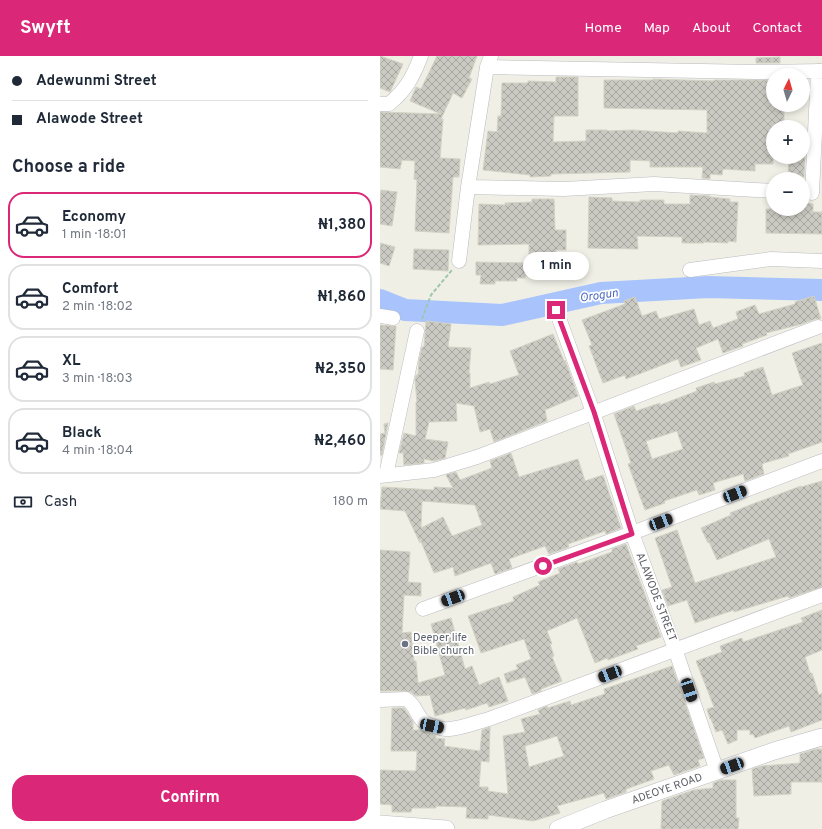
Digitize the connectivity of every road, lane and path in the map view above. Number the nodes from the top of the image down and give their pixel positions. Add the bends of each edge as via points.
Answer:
1 (421, 56) edge
2 (489, 62) edge
3 (820, 71) edge
4 (380, 104) edge
5 (468, 187) junction
6 (766, 191) edge
7 (812, 193) edge
8 (459, 261) joint
9 (822, 261) edge
10 (690, 270) dead end
11 (556, 310) dead end
12 (423, 317) dead end
13 (818, 327) dead end
14 (417, 331) dead end
15 (594, 412) junction
16 (822, 461) edge
17 (383, 476) edge
18 (632, 534) junction
19 (822, 595) edge
20 (423, 609) dead end
21 (676, 649) junction
22 (380, 700) edge
23 (822, 737) edge
24 (717, 771) junction
25 (380, 824) edge
26 (410, 827) edge
27 (446, 829) edge
28 (558, 829) edge

1 - 4 street via 410,82 399,95 389,104
2 - 3 street via 757,72
2 - 5 street
3 - 7 street
5 - 6 street via 564,189 654,184
5 - 8 street
8 - 12 path via 431,295
9 - 10 street via 771,259
11 - 15 street, ALAWODE STREET
13 - 15 street
14 - 17 street
15 - 17 street via 477,457 434,470
15 - 18 street, ALAWODE STREET
16 - 18 street
18 - 20 street
18 - 21 street, ALAWODE STREET
19 - 21 street
21 - 22 street via 489,719 449,729 423,722 416,709 406,699
21 - 24 street, ALAWODE STREET
23 - 24 street, ADEOYE ROAD
24 - 28 street, ADEOYE ROAD
25 - 26 street
26 - 27 street

